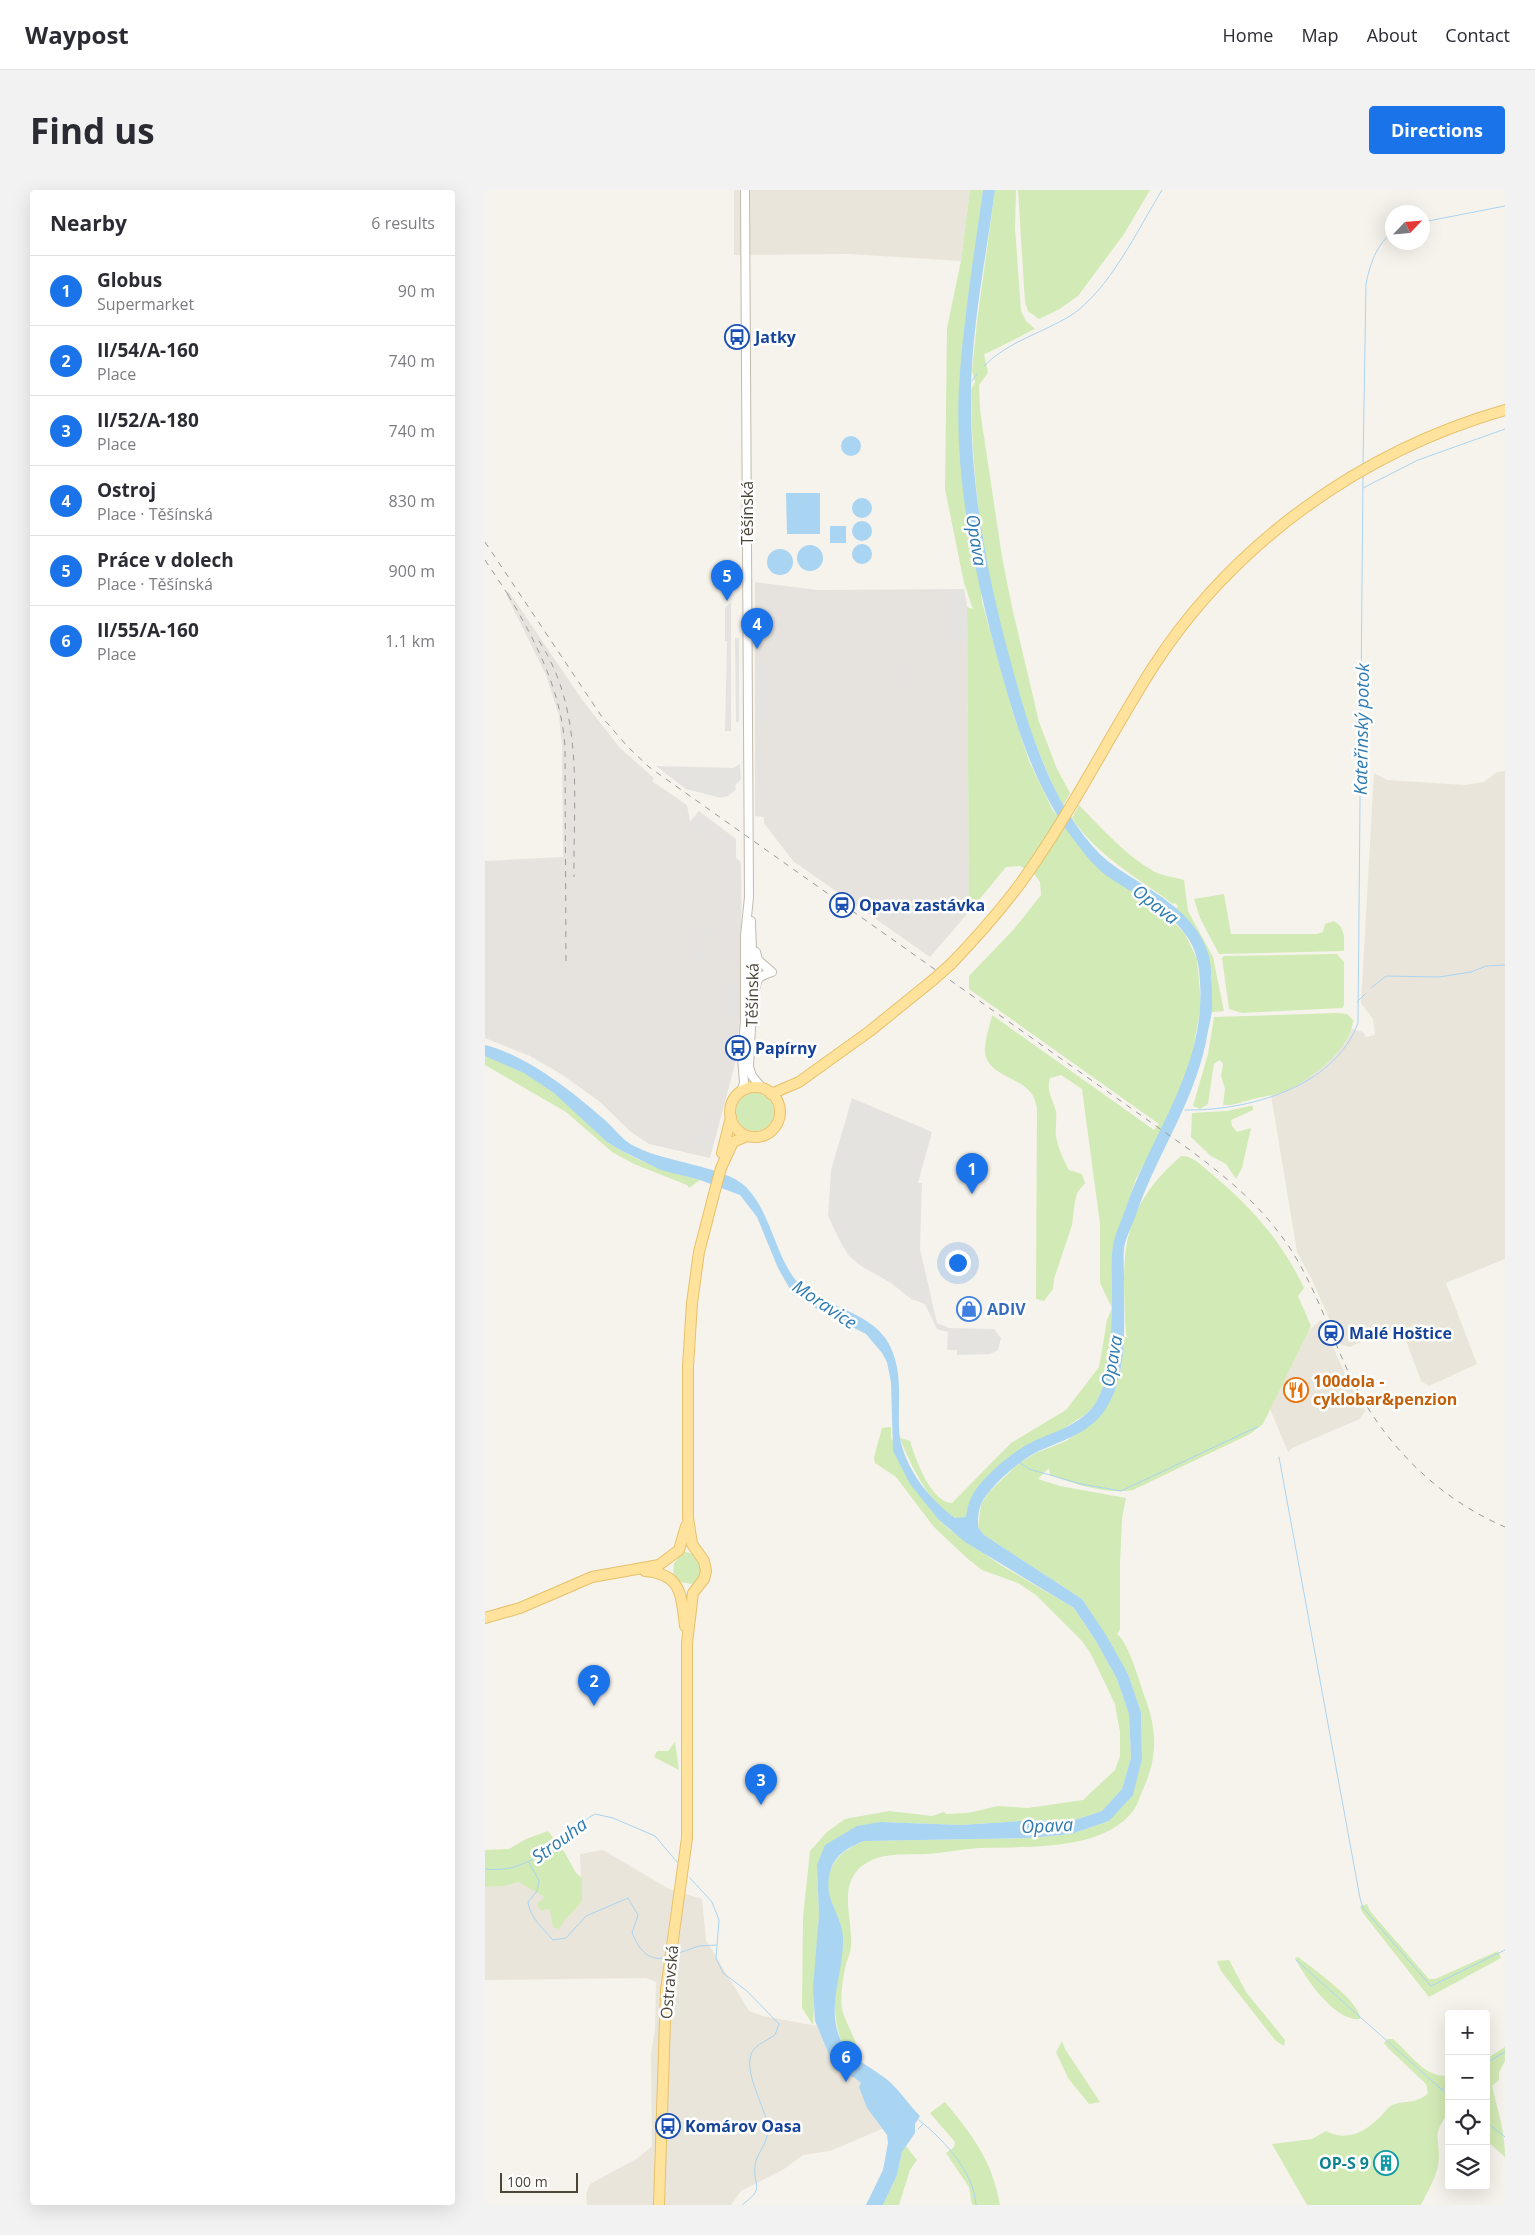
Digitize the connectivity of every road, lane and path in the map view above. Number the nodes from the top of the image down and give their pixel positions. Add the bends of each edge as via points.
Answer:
1 (745, 190) edge
2 (1505, 410) edge
3 (749, 897) junction
4 (750, 913) junction
5 (751, 1047) junction
6 (799, 1082) junction
7 (767, 1091) junction
8 (741, 1092) junction
9 (779, 1111) junction
10 (731, 1117) junction
11 (747, 1136) junction
12 (721, 1168) junction
13 (688, 1518) junction
14 (674, 1554) junction
15 (698, 1554) junction
16 (624, 1570) junction
17 (673, 1583) junction
18 (698, 1585) junction
19 (485, 1618) edge
20 (687, 1643) junction
21 (659, 2205) edge

1 - 3 street, Těšínská
2 - 6 main road, bridge via 1379,460 1287,521 1237,564 1178,633 1020,884 951,964 892,1014
3 - 4 street, Těšínská
3 - 8 street, Těšínská via 745,936 744,1083
4 - 5 street, Těšínská via 753,970
4 - 5 street via 756,956 772,972 760,977 756,984
5 - 7 street, Těšínská via 750,1071
6 - 7 main road
6 - 9 main road via 790,1090
7 - 8 main road via 754,1088
7 - 9 main road, Těšínská via 777,1102
8 - 10 main road, Těšínská via 733,1102
9 - 11 main road via 778,1121 770,1132
10 - 11 main road via 736,1128
10 - 12 main road, Těšínská via 720,1158
11 - 12 main road via 733,1142
12 - 13 main road via 699,1252 691,1303
13 - 14 main road via 682,1546
13 - 15 main road via 691,1540
14 - 15 main road via 688,1548
14 - 16 main road via 656,1566
14 - 17 main road via 668,1569
15 - 18 main road via 706,1568 705,1576
16 - 17 main road via 655,1572 665,1575
16 - 19 main road via 592,1577 520,1608
17 - 18 main road via 689,1588
17 - 20 main road via 682,1597
18 - 20 main road via 693,1597
20 - 21 main road, Ostravská via 686,1855 669,1962

